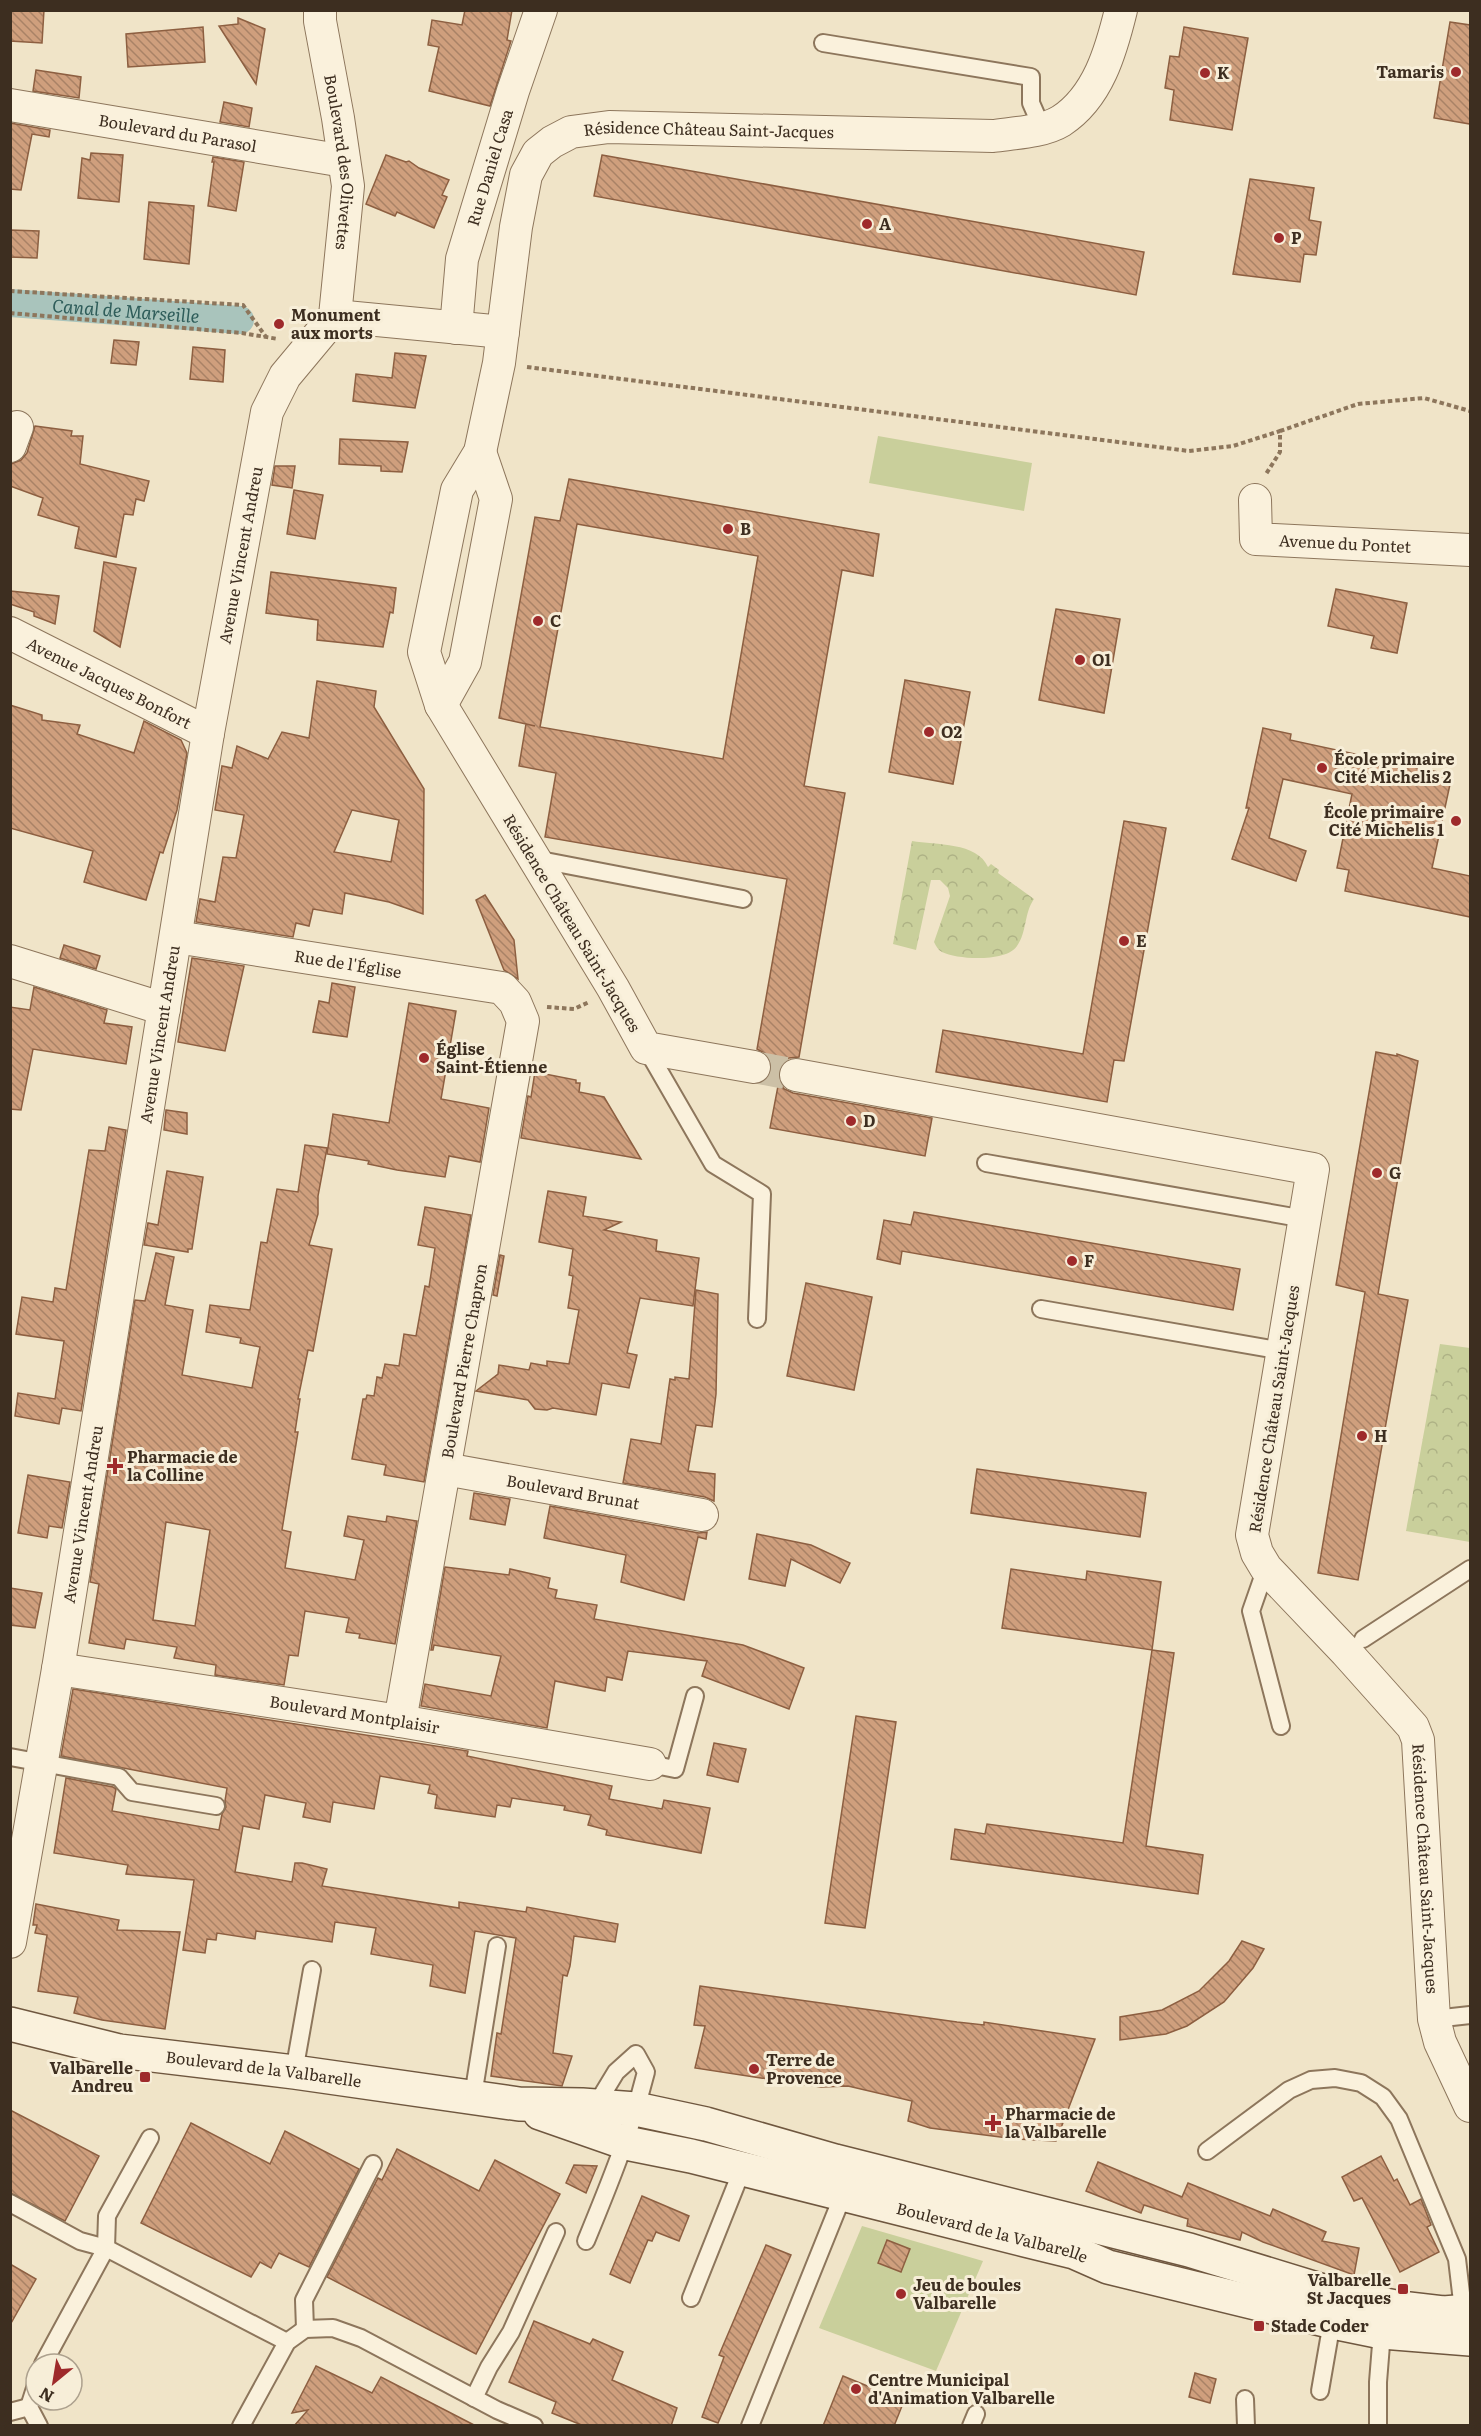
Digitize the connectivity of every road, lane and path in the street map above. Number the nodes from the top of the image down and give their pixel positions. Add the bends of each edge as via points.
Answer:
1 (320, 10) edge
2 (541, 10) edge
3 (1121, 10) edge
4 (823, 43) dead end
5 (10, 105) edge
6 (1042, 128) junction
7 (344, 161) junction
8 (10, 291) edge
9 (10, 314) edge
10 (334, 316) junction
11 (456, 328) junction
12 (503, 332) junction
13 (266, 337) junction
14 (312, 344) junction
15 (499, 363) junction
16 (1470, 411) edge
17 (1280, 431) junction
18 (480, 452) junction
19 (1255, 500) joint
20 (1470, 550) edge
21 (10, 633) edge
22 (441, 705) junction
23 (208, 733) junction
24 (535, 859) junction
25 (743, 899) dead end
26 (176, 937) junction
27 (10, 961) edge
28 (529, 1004) junction
29 (164, 1009) junction
30 (574, 1010) dead end
31 (646, 1048) junction
32 (754, 1067) tunnel mouth
33 (796, 1075) tunnel mouth
34 (986, 1164) dead end
35 (1305, 1219) junction
36 (1041, 1308) dead end
37 (757, 1319) dead end
38 (1283, 1351) junction
39 (445, 1470) junction
40 (702, 1515) dead end
41 (1266, 1568) junction
42 (1470, 1569) edge
43 (1363, 1639) dead end
44 (58, 1669) junction
45 (695, 1696) dead end
46 (400, 1721) junction
47 (1281, 1726) dead end
48 (10, 1757) edge
49 (42, 1763) junction
50 (650, 1764) joint
51 (216, 1806) dead end
52 (10, 1942) edge
53 (497, 1946) dead end
54 (312, 1970) dead end
55 (1470, 2014) edge
56 (1434, 2019) junction
57 (10, 2024) edge
58 (294, 2072) junction
59 (473, 2096) junction
60 (1470, 2106) edge
61 (636, 2109) junction
62 (596, 2119) junction
63 (150, 2138) dead end
64 (626, 2143) junction
65 (1207, 2151) dead end
66 (373, 2164) dead end
67 (742, 2169) junction
68 (848, 2180) junction
69 (10, 2204) edge
70 (556, 2232) dead end
71 (586, 2241) dead end
72 (106, 2248) junction
73 (691, 2298) dead end
74 (1334, 2308) junction
75 (1468, 2320) edge
76 (305, 2329) junction
77 (1382, 2332) junction
78 (287, 2342) junction
79 (50, 2352) edge
80 (1320, 2391) dead end
81 (474, 2398) junction
82 (1245, 2399) dead end
83 (32, 2412) edge
84 (39, 2426) edge
85 (241, 2426) edge
86 (534, 2426) edge
87 (750, 2426) edge
88 (1246, 2426) edge
89 (1378, 2426) edge

1 - 7 street, Boulevard des Olivettes
2 - 11 street, Rue Daniel Casa via 462,259
3 - 6 street, Résidence Château Saint-Jacques via 1102,71 1080,105 1060,122
4 - 6 lane via 1031,77 1031,103
5 - 7 street, Boulevard du Parasol
6 - 12 street, Résidence Château Saint-Jacques via 993,136 609,127 571,132 538,153 526,175
7 - 10 street, Boulevard des Olivettes via 348,186
8 - 13 path via 243,305
9 - 13 path
10 - 11 street
10 - 14 street, Avenue Vincent Andreu
11 - 12 street
12 - 15 street, Résidence Château Saint-Jacques
13 - 14 path
14 - 23 street, Avenue Vincent Andreu via 285,376 267,412
15 - 17 path via 1189,451 1233,446
15 - 18 street, Résidence Château Saint-Jacques
16 - 17 path via 1424,398 1358,404
17 - 19 path via 1280,452
18 - 22 street via 496,499 465,662
18 - 22 street, Résidence Château Saint-Jacques via 457,490 424,652
19 - 20 street, Avenue du Pontet via 1256,539
21 - 23 street, Avenue Jacques Bonfort
22 - 24 street, Résidence Château Saint-Jacques
23 - 26 street, Avenue Vincent Andreu
24 - 25 lane
24 - 31 street, Résidence Château Saint-Jacques
26 - 28 street, Rue de l'Église via 502,988
26 - 29 street, Avenue Vincent Andreu
27 - 29 street
28 - 30 path
28 - 39 street, Boulevard Pierre Chapron
29 - 44 street, Avenue Vincent Andreu
31 - 32 street, Résidence Château Saint-Jacques
31 - 37 lane via 713,1164 762,1194
33 - 35 street, Résidence Château Saint-Jacques via 1313,1169
34 - 35 lane
35 - 38 street, Résidence Château Saint-Jacques
36 - 38 lane
38 - 41 street, Résidence Château Saint-Jacques via 1252,1535
39 - 40 street, Boulevard Brunat
39 - 46 street, Boulevard Pierre Chapron
41 - 47 lane via 1251,1611
41 - 56 street, Résidence Château Saint-Jacques via 1406,1719 1418,1740
42 - 43 lane
44 - 46 street, Boulevard Montplaisir
44 - 49 street, Avenue Vincent Andreu
45 - 50 lane via 675,1769
46 - 50 street, Boulevard Montplaisir
48 - 49 lane
49 - 51 lane via 119,1777 132,1792
49 - 52 street, Avenue Vincent Andreu
53 - 59 lane
54 - 58 lane
55 - 56 lane
56 - 60 street, Résidence Château Saint-Jacques via 1440,2042
57 - 58 street, Boulevard de la Valbarelle via 119,2051
58 - 59 street, Boulevard de la Valbarelle
59 - 62 street, Boulevard de la Valbarelle via 519,2104 556,2120
61 - 62 street, Boulevard de la Valbarelle
61 - 62 lane via 646,2072 636,2054 616,2072
61 - 64 lane
61 - 68 street, Boulevard de la Valbarelle via 706,2124
62 - 64 street, Boulevard de la Valbarelle
63 - 72 lane via 107,2216
64 - 67 street, Boulevard de la Valbarelle
64 - 71 lane
65 - 75 lane via 1288,2090 1311,2080 1335,2078 1361,2083 1383,2097 1399,2119 1457,2259
66 - 76 lane via 304,2300
67 - 68 street, Boulevard de la Valbarelle
67 - 73 lane
68 - 74 street, Boulevard de la Valbarelle via 1108,2267
68 - 87 lane
69 - 72 lane via 80,2241
70 - 81 lane via 511,2332
72 - 78 lane
72 - 79 lane
74 - 75 street, Boulevard de la Valbarelle via 1400,2308
74 - 77 street, Boulevard de la Valbarelle
74 - 80 lane
75 - 77 street, Boulevard de la Valbarelle
76 - 78 lane
76 - 81 lane via 333,2328 361,2338
77 - 89 lane
78 - 85 lane
81 - 86 lane
82 - 88 lane
83 - 84 lane

